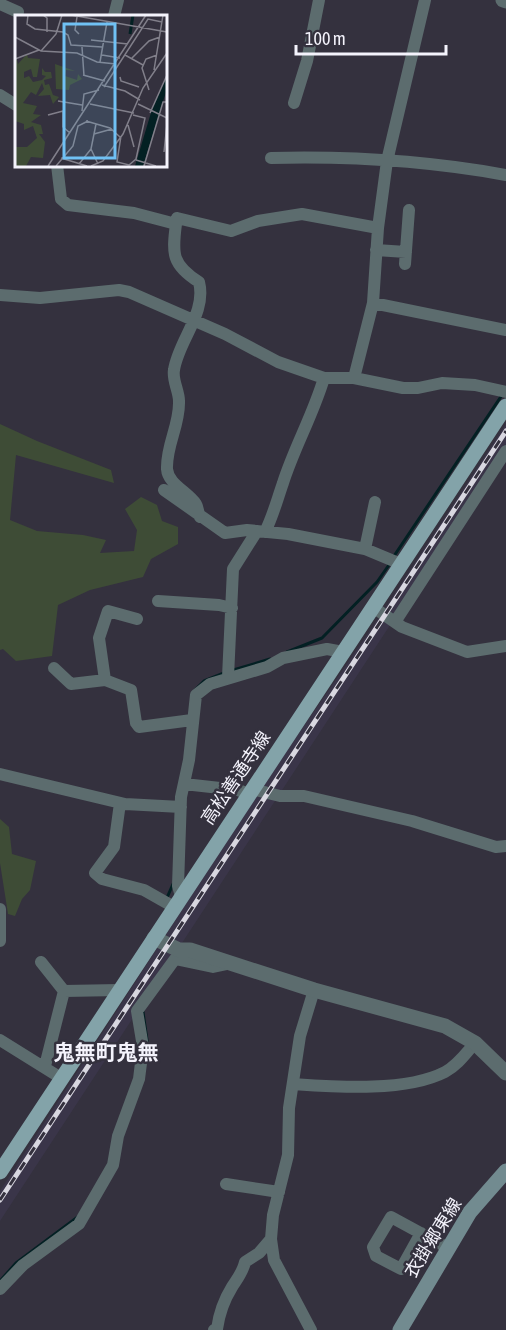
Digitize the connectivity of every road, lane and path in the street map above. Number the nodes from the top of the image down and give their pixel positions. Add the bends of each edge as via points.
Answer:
1 (118, 0) edge
2 (319, 0) edge
3 (425, 0) edge
4 (0, 4) edge
5 (18, 12) dead end
6 (114, 15) edge
7 (0, 95) edge
8 (294, 103) dead end
9 (15, 104) edge
10 (271, 158) dead end
11 (387, 161) junction
12 (57, 166) edge
13 (506, 175) edge
14 (410, 210) dead end
15 (176, 224) junction
16 (378, 228) junction
17 (376, 250) junction
18 (0, 294) edge
19 (373, 303) junction
20 (193, 322) junction
21 (506, 330) edge
22 (324, 378) junction
23 (354, 378) junction
24 (506, 392) edge
25 (506, 406) edge
26 (506, 451) edge
27 (164, 490) dead end
28 (375, 502) dead end
29 (200, 517) junction
30 (262, 532) junction
31 (364, 549) junction
32 (401, 564) junction
33 (158, 601) dead end
34 (373, 607) junction
35 (232, 608) junction
36 (137, 619) dead end
37 (395, 622) junction
38 (506, 646) edge
39 (343, 652) junction
40 (54, 668) dead end
41 (228, 677) junction
42 (105, 680) junction
43 (192, 720) junction
44 (0, 774) edge
45 (184, 784) junction
46 (250, 792) junction
47 (120, 802) junction
48 (180, 807) junction
49 (506, 846) edge
50 (177, 902) junction
51 (0, 909) edge
52 (154, 938) junction
53 (0, 941) edge
54 (41, 962) dead end
55 (232, 963) junction
56 (119, 990) junction
57 (314, 990) junction
58 (64, 991) junction
59 (0, 1040) edge
60 (475, 1043) junction
61 (45, 1066) junction
62 (506, 1073) edge
63 (62, 1078) junction
64 (294, 1084) junction
65 (506, 1171) edge
66 (0, 1172) edge
67 (226, 1184) dead end
68 (279, 1192) junction
69 (421, 1233) dead end
70 (271, 1239) junction
71 (448, 1248) junction
72 (0, 1289) edge
73 (405, 1328) edge
74 (214, 1330) edge
75 (311, 1330) edge

1 - 6 street
2 - 8 street
3 - 11 street
4 - 5 street
7 - 9 street
10 - 11 street
11 - 13 street
11 - 16 street
12 - 15 street via 61,199 68,206 134,213
14 - 17 street via 406,258
15 - 16 street via 177,218 231,231 258,221 302,214
15 - 20 street via 175,258 184,272 199,282
16 - 17 street
17 - 19 street
18 - 20 street via 40,298 119,290
19 - 21 street
19 - 23 street
20 - 22 street via 278,362
20 - 29 street via 173,373 180,398 179,417 167,469 196,505
22 - 23 street
22 - 30 street via 313,414
23 - 24 street via 403,388 442,383
25 - 32 main road, 高松善通寺線
26 - 37 street
27 - 29 street
28 - 31 street
29 - 30 street via 225,533
30 - 31 street
30 - 35 street via 234,569
31 - 32 street
32 - 34 main road, 高松善通寺線
33 - 35 street
34 - 37 street
34 - 39 main road, 高松善通寺線
35 - 41 street
36 - 42 street via 108,611 99,638
37 - 38 street via 467,652
39 - 41 street via 304,652
39 - 46 main road, 高松善通寺線
40 - 42 street via 71,684
41 - 43 street via 202,688 196,695
42 - 43 street via 131,690 139,727
43 - 45 street
44 - 47 street
45 - 46 street
45 - 48 street
46 - 49 street via 304,796 412,821 496,847
46 - 50 main road, 高松善通寺線
47 - 48 street
47 - 50 street via 114,847 95,873 102,879
48 - 50 street
50 - 52 main road, 高松善通寺線
51 - 53 street
52 - 55 street via 179,950
52 - 56 main road, 高松善通寺線
54 - 58 street
55 - 57 street
55 - 72 street via 213,967 175,959 137,1011 142,1047 139,1079 118,1136 113,1165 79,1224 23,1265
56 - 58 street
56 - 63 main road, 高松善通寺線
57 - 60 street via 445,1026
57 - 64 street via 300,1036
58 - 61 street
59 - 61 street
60 - 62 street
60 - 64 street via 446,1071 425,1079 392,1085
61 - 63 street
63 - 66 main road, 高松善通寺線
64 - 68 street via 288,1155
65 - 71 main road, 衣掛郷東線 via 480,1199
67 - 68 street
68 - 70 street
69 - 71 street
70 - 74 street via 245,1262
70 - 75 street via 274,1260
71 - 73 main road, 衣掛郷東線

